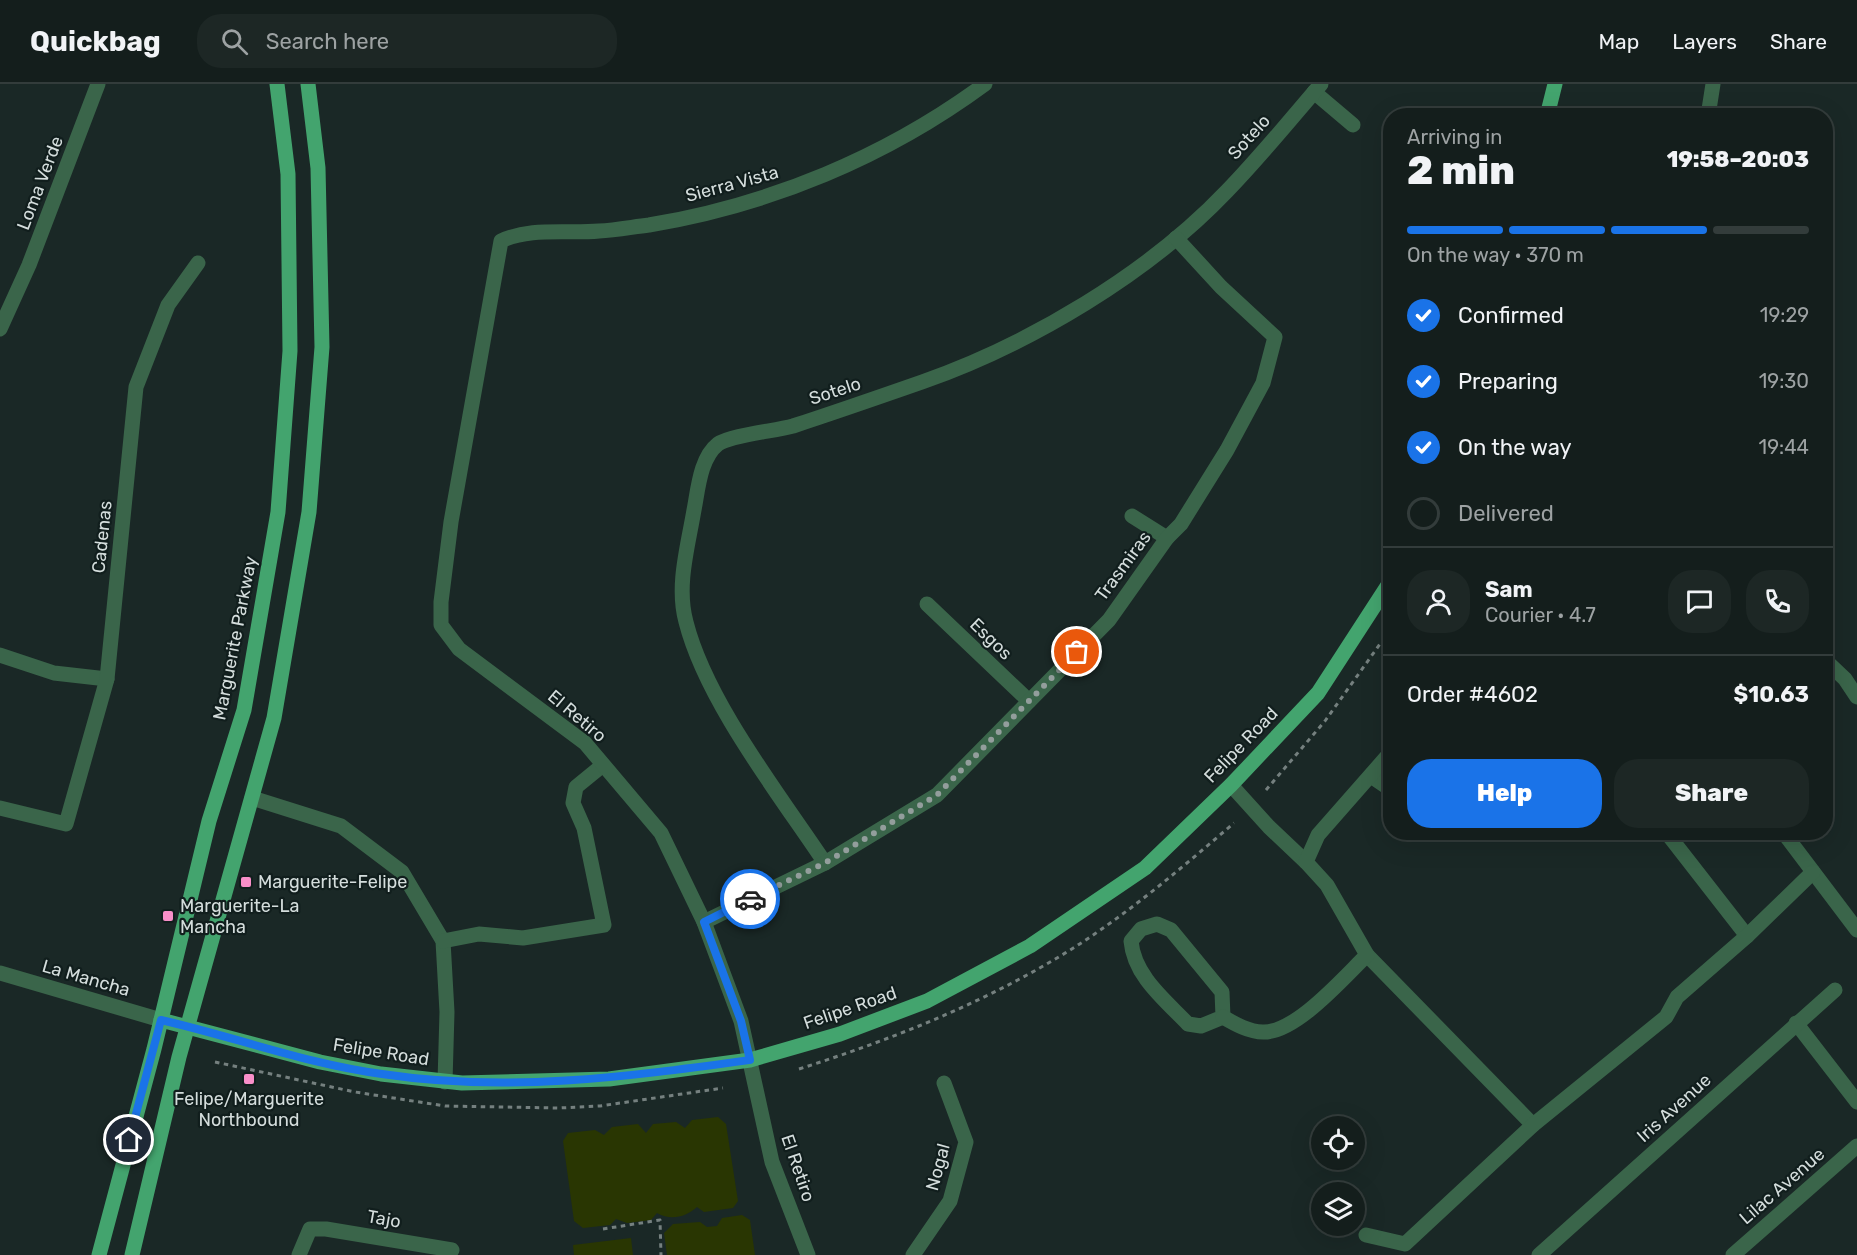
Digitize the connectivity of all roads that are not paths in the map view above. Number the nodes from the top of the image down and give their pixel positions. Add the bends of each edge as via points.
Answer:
1 (98, 84) edge
2 (276, 84) edge
3 (308, 84) edge
4 (985, 84) edge
5 (1555, 84) edge
6 (1713, 84) edge
7 (1318, 88) edge
8 (1549, 108) edge
9 (1709, 108) edge
10 (1353, 125) dead end
11 (1176, 238) junction
12 (501, 241) joint
13 (198, 263) dead end
14 (0, 329) edge
15 (1132, 516) dead end
16 (1167, 538) junction
17 (1383, 593) edge
18 (927, 604) dead end
19 (0, 655) edge
20 (1833, 668) edge
21 (107, 679) junction
22 (1857, 697) edge
23 (1029, 702) junction
24 (1383, 761) edge
25 (603, 765) junction
26 (1371, 776) junction
27 (1383, 784) edge
28 (1232, 785) junction
29 (252, 798) junction
30 (0, 808) edge
31 (1672, 840) edge
32 (1789, 840) edge
33 (1306, 862) junction
34 (825, 863) junction
35 (1813, 872) junction
36 (704, 922) junction
37 (1857, 930) edge
38 (1747, 936) junction
39 (443, 941) junction
40 (1367, 955) junction
41 (0, 973) edge
42 (1835, 990) dead end
43 (1223, 1017) junction
44 (161, 1020) junction
45 (1796, 1023) junction
46 (190, 1027) junction
47 (750, 1060) junction
48 (445, 1082) junction
49 (944, 1083) dead end
50 (1857, 1102) edge
51 (1533, 1125) junction
52 (1857, 1146) edge
53 (1366, 1235) dead end
54 (452, 1250) dead end
55 (99, 1255) edge
56 (132, 1255) edge
57 (299, 1255) edge
58 (808, 1255) edge
59 (913, 1255) edge
60 (1539, 1255) edge
61 (1732, 1255) edge

1 - 14 street, Loma Verde via 29,265
2 - 44 main road, Marguerite Parkway via 288,174 290,351 278,512 244,710 209,821
3 - 29 main road via 318,168 322,347 309,512 274,718
4 - 12 street, Sierra Vista via 955,106 869,155 770,196 651,224 526,234
5 - 8 main road
6 - 9 street
7 - 10 street
7 - 11 street, Sotelo via 1227,192
11 - 16 street, Trasmiras via 1275,337 1263,383 1227,450 1181,524
11 - 34 street, Sotelo via 1128,277 1012,345 883,396 790,426 719,443 708,456 683,571 685,620 706,676
12 - 25 street, El Retiro via 451,522 441,626 459,650 585,743
13 - 21 street, Cadenas via 168,305 136,387
15 - 16 street
16 - 23 street, Trasmiras via 1109,620
17 - 28 main road, Felipe Road via 1318,693
18 - 23 street, Esgos
19 - 21 street via 54,673
20 - 22 street
21 - 30 street, Cadenas via 66,824
23 - 34 street, Trasmiras via 937,795
24 - 26 street
25 - 36 street, El Retiro via 661,833
25 - 39 street via 576,787 573,803 584,828 604,925 523,938 479,934
26 - 27 street
26 - 33 street via 1318,835
28 - 33 street
28 - 47 main road, Felipe Road via 1145,868 1030,946 927,1001 840,1034
29 - 39 street via 341,826 402,872
29 - 46 main road
31 - 38 street
32 - 35 street
33 - 40 street via 1327,885
34 - 36 street, Trasmiras
35 - 37 street
35 - 38 street
36 - 47 street, El Retiro via 741,1021
38 - 51 street via 1677,997 1666,1017
39 - 48 street
40 - 43 street via 1303,1014 1278,1030 1252,1030
40 - 51 street
41 - 44 street, La Mancha
42 - 45 street, Iris Avenue
43 - 43 street via 1201,1026 1188,1024 1166,1001 1132,957 1131,941 1141,929 1157,924 1171,930 1189,949 1222,992
44 - 46 main road, Felipe Road
44 - 55 main road, Marguerite Parkway
45 - 50 street
45 - 60 street, Iris Avenue
46 - 48 main road, Felipe Road via 320,1062
46 - 56 main road via 179,1057
47 - 48 main road, Felipe Road via 609,1079
47 - 58 street, El Retiro via 772,1162
49 - 59 street, Nogal via 966,1142 950,1202
51 - 53 street via 1405,1244
52 - 61 street, Lilac Avenue
54 - 57 street, Tajo via 310,1229

